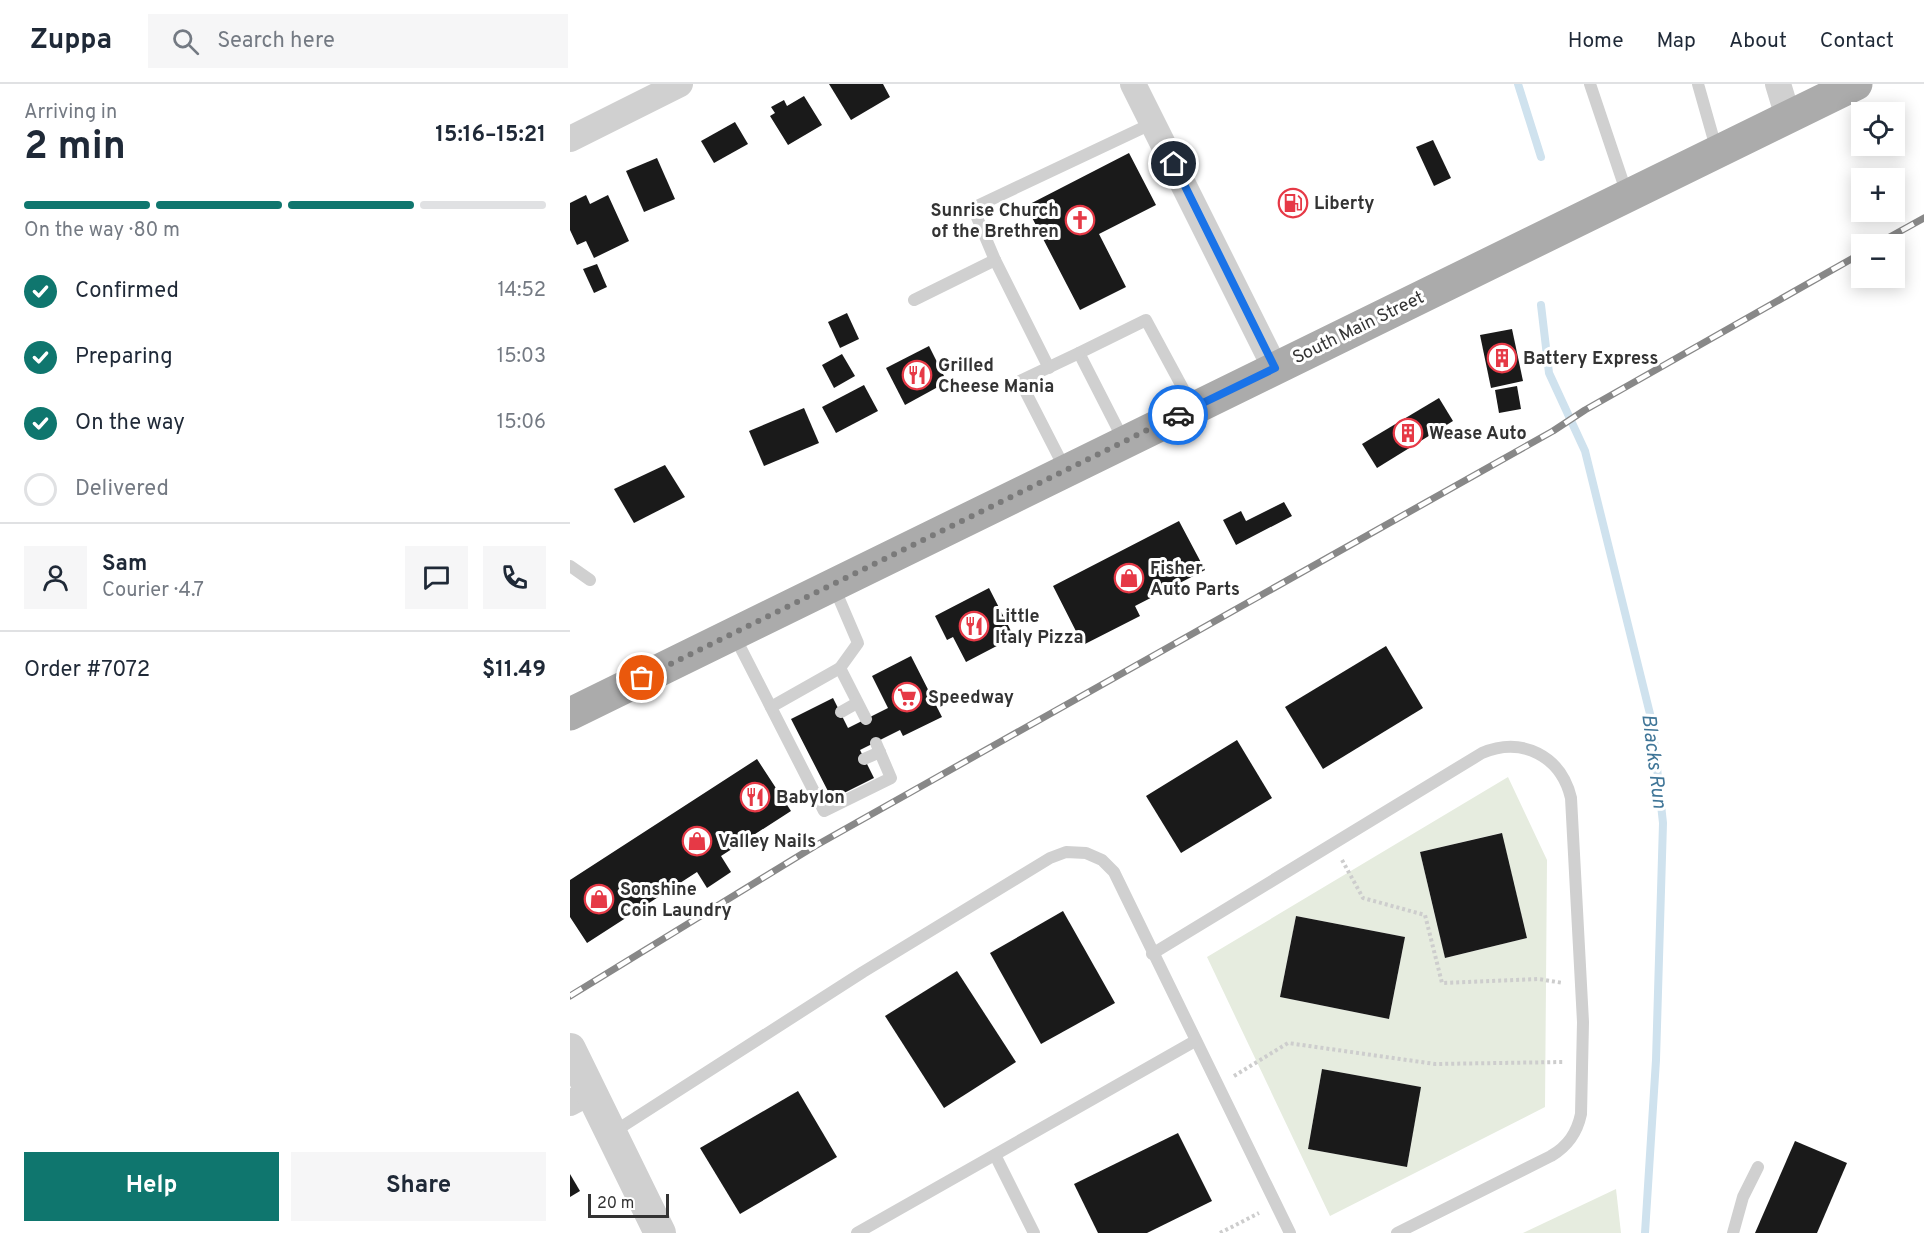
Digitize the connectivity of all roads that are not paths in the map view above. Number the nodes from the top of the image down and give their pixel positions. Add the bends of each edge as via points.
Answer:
1 (680, 84) edge
2 (1134, 84) edge
3 (1590, 84) edge
4 (1698, 84) edge
5 (1778, 84) edge
6 (1856, 84) edge
7 (1788, 117) junction
8 (1153, 123) junction
9 (570, 139) edge
10 (1718, 152) junction
11 (1628, 196) junction
12 (995, 260) junction
13 (914, 300) dead end
14 (1079, 353) junction
15 (1048, 368) junction
16 (1275, 368) junction
17 (1194, 408) junction
18 (1124, 441) junction
19 (1066, 471) junction
20 (570, 566) edge
21 (590, 579) dead end
22 (833, 585) junction
23 (734, 634) junction
24 (840, 668) junction
25 (857, 704) junction
26 (771, 707) junction
27 (841, 712) dead end
28 (570, 714) edge
29 (866, 719) dead end
30 (864, 759) dead end
31 (1152, 954) junction
32 (1195, 1041) junction
33 (570, 1049) edge
34 (580, 1097) edge
35 (611, 1134) junction
36 (995, 1155) junction
37 (1758, 1167) dead end
38 (660, 1233) edge
39 (857, 1233) edge
40 (1034, 1233) edge
41 (1290, 1233) edge
42 (1397, 1233) edge
43 (1733, 1233) edge

1 - 9 street
2 - 8 street
3 - 11 lane
4 - 10 lane
5 - 7 street
6 - 7 main road, South Main Street
7 - 10 main road, South Main Street
8 - 12 lane via 973,208
8 - 16 street
10 - 11 main road, South Main Street
11 - 16 main road, South Main Street
12 - 13 lane
12 - 15 lane
14 - 15 lane
14 - 17 lane via 1146,320
14 - 18 lane
15 - 19 lane via 1020,381
16 - 17 main road, South Main Street
17 - 18 main road, South Main Street
18 - 19 main road, South Main Street
19 - 22 main road, South Main Street
20 - 21 lane
22 - 23 main road, South Main Street
22 - 24 lane via 858,643
23 - 26 lane
23 - 28 main road, South Main Street
24 - 25 lane
24 - 26 lane
25 - 27 lane
25 - 29 lane
26 - 30 lane via 794,738 818,785 824,811 891,778 878,747
31 - 32 lane
31 - 35 lane via 1110,867 1086,853 1056,855 863,972
31 - 42 lane via 1489,750 1517,746 1543,755 1563,776 1571,798 1581,985 1580,1122 1564,1147
32 - 36 lane
32 - 41 lane
33 - 34 street
34 - 35 street
35 - 38 street
36 - 39 lane
36 - 40 lane
37 - 43 lane via 1743,1197

